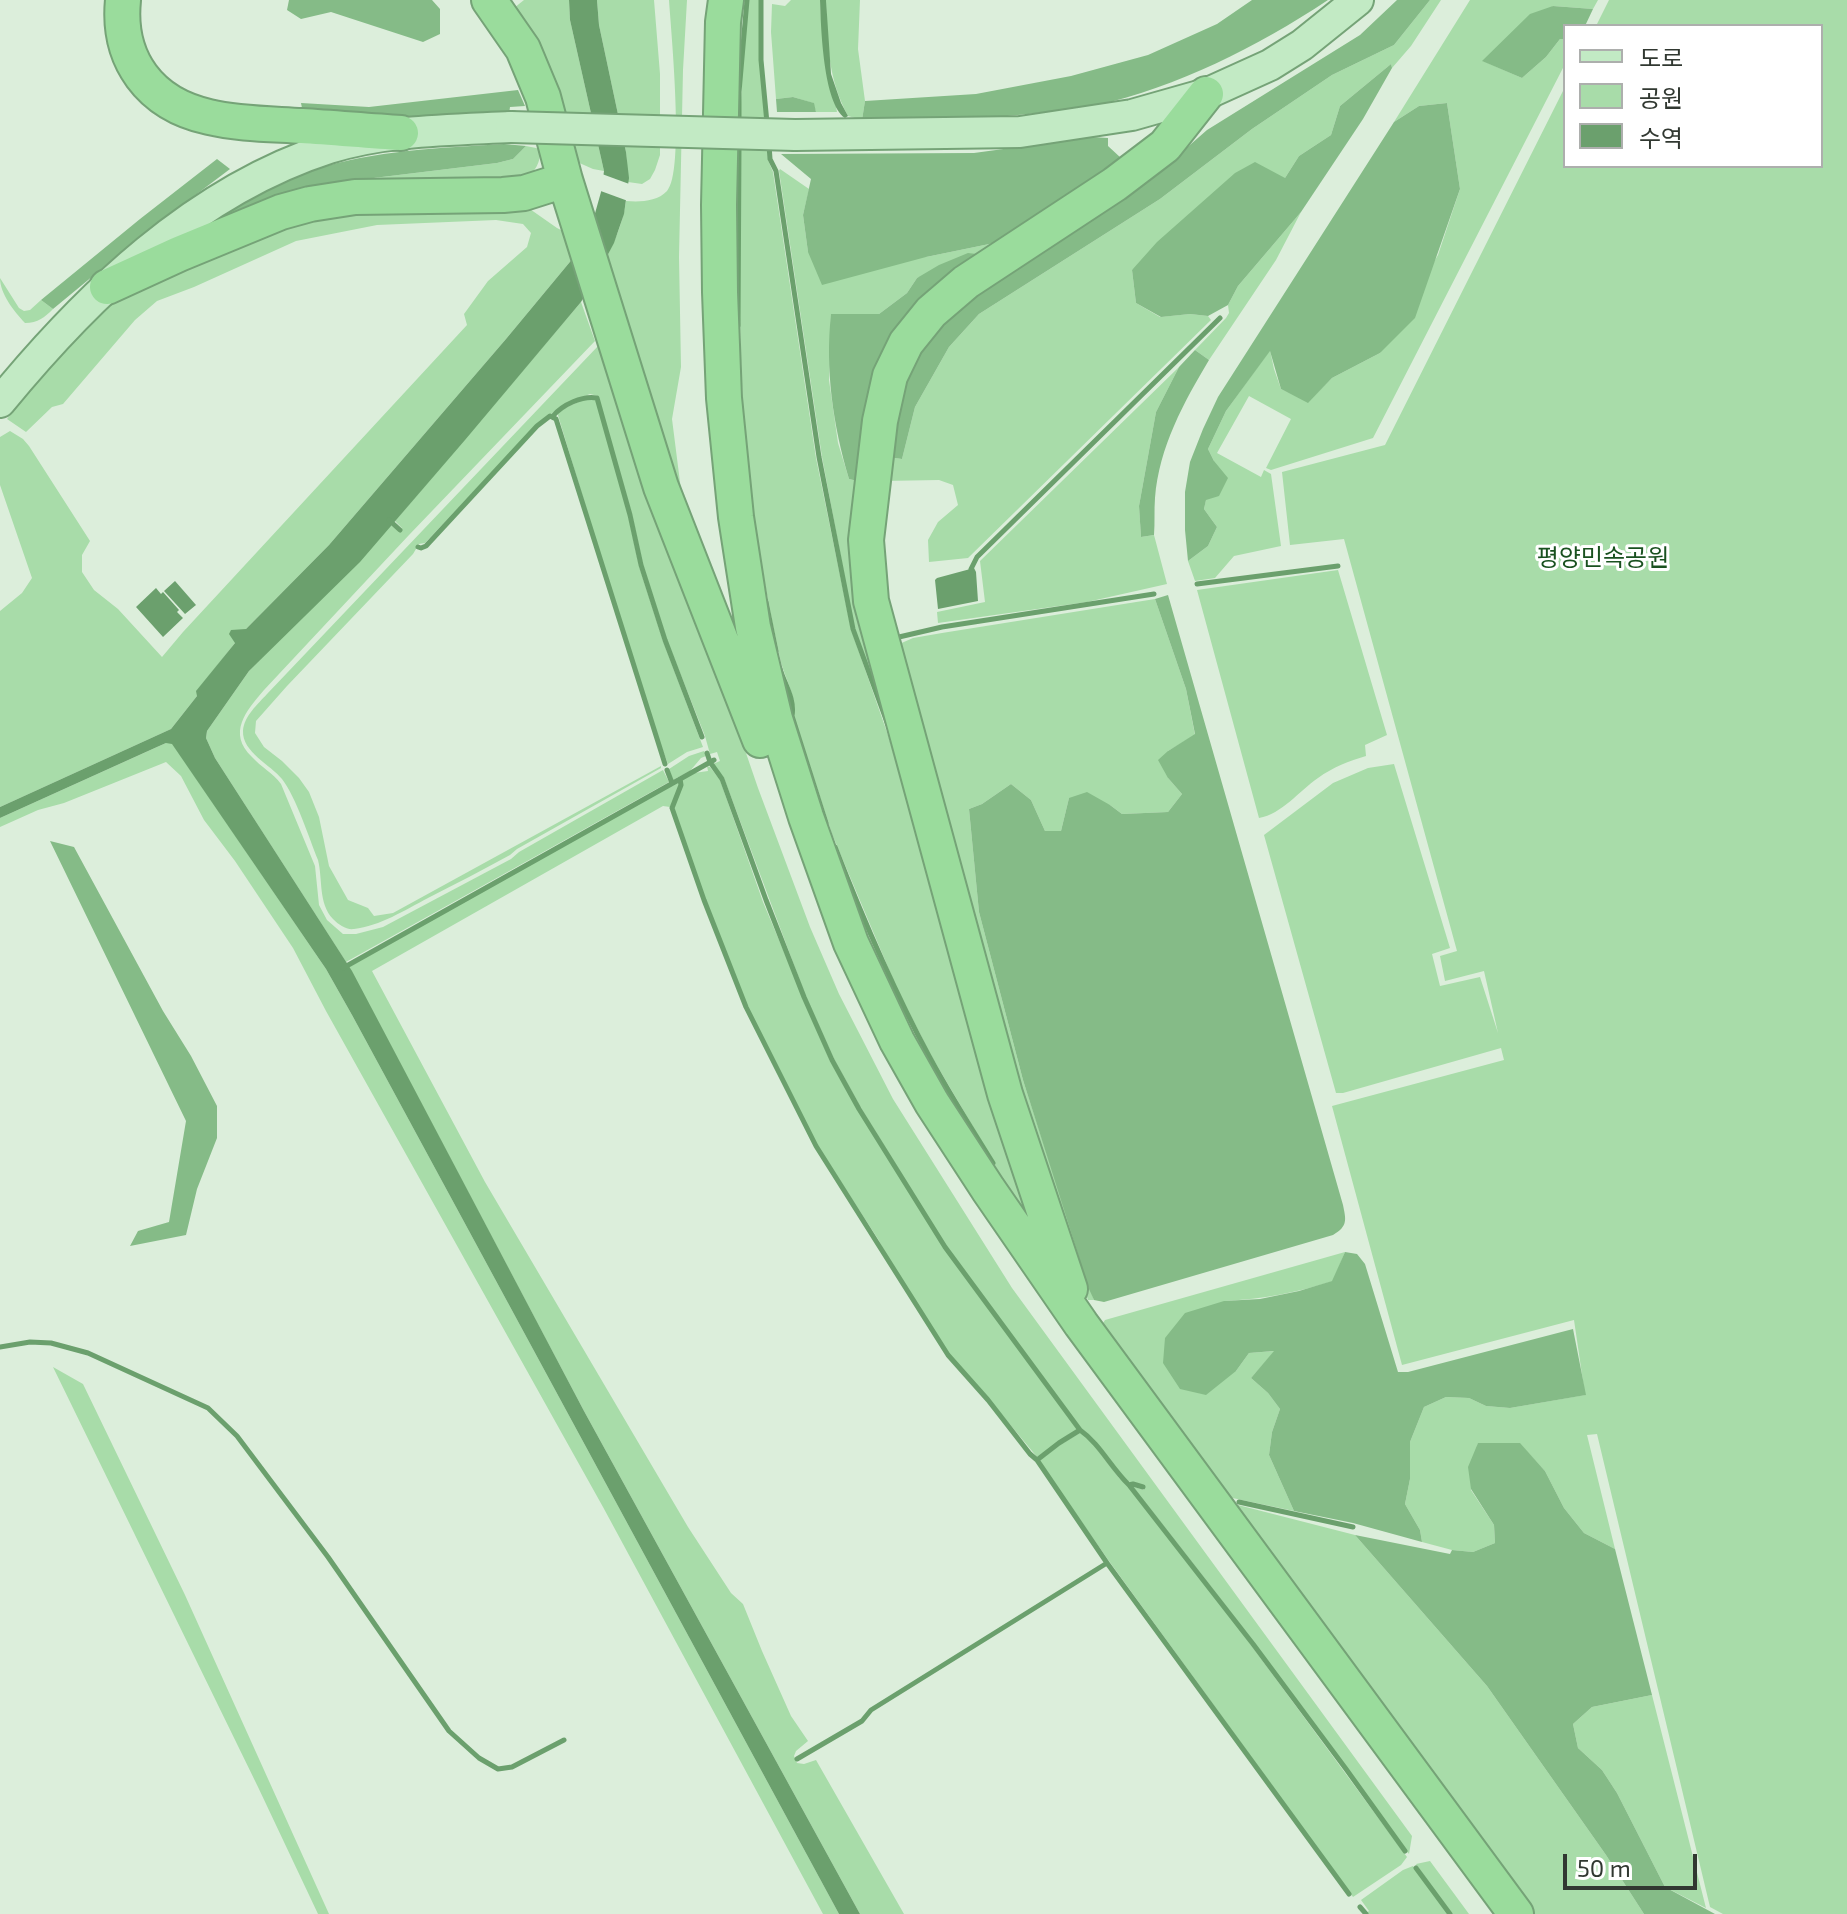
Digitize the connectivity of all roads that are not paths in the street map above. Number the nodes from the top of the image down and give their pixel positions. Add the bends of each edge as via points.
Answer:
1 (123, 0) edge
2 (489, 0) edge
3 (705, 0) edge
4 (726, 0) edge
5 (1358, 0) edge
6 (1206, 94) junction
7 (401, 133) junction
8 (565, 180) junction
9 (107, 287) junction
10 (0, 402) edge
11 (760, 740) junction
12 (1081, 1324) junction
13 (1491, 1914) edge
14 (1516, 1914) edge

1 - 7 highway via 124,39 132,63 165,100 207,117
2 - 8 highway via 523,49 543,97
3 - 11 highway via 703,403 734,631
4 - 12 highway via 719,205 724,398 736,517 775,719 851,943 897,1041 932,1103
5 - 6 main road via 1270,65
6 - 7 main road, bridge via 1132,115 1020,132 795,135 511,127
6 - 12 highway via 1165,146 966,282 906,343 890,376 880,421 866,540 871,601 1005,1094
7 - 9 main road via 332,147 277,168 172,232
8 - 9 highway via 503,195 355,197 310,204
8 - 11 highway via 661,487
9 - 10 main road via 39,354
11 - 13 highway via 784,820 834,945 924,1123 1101,1381
12 - 14 highway

